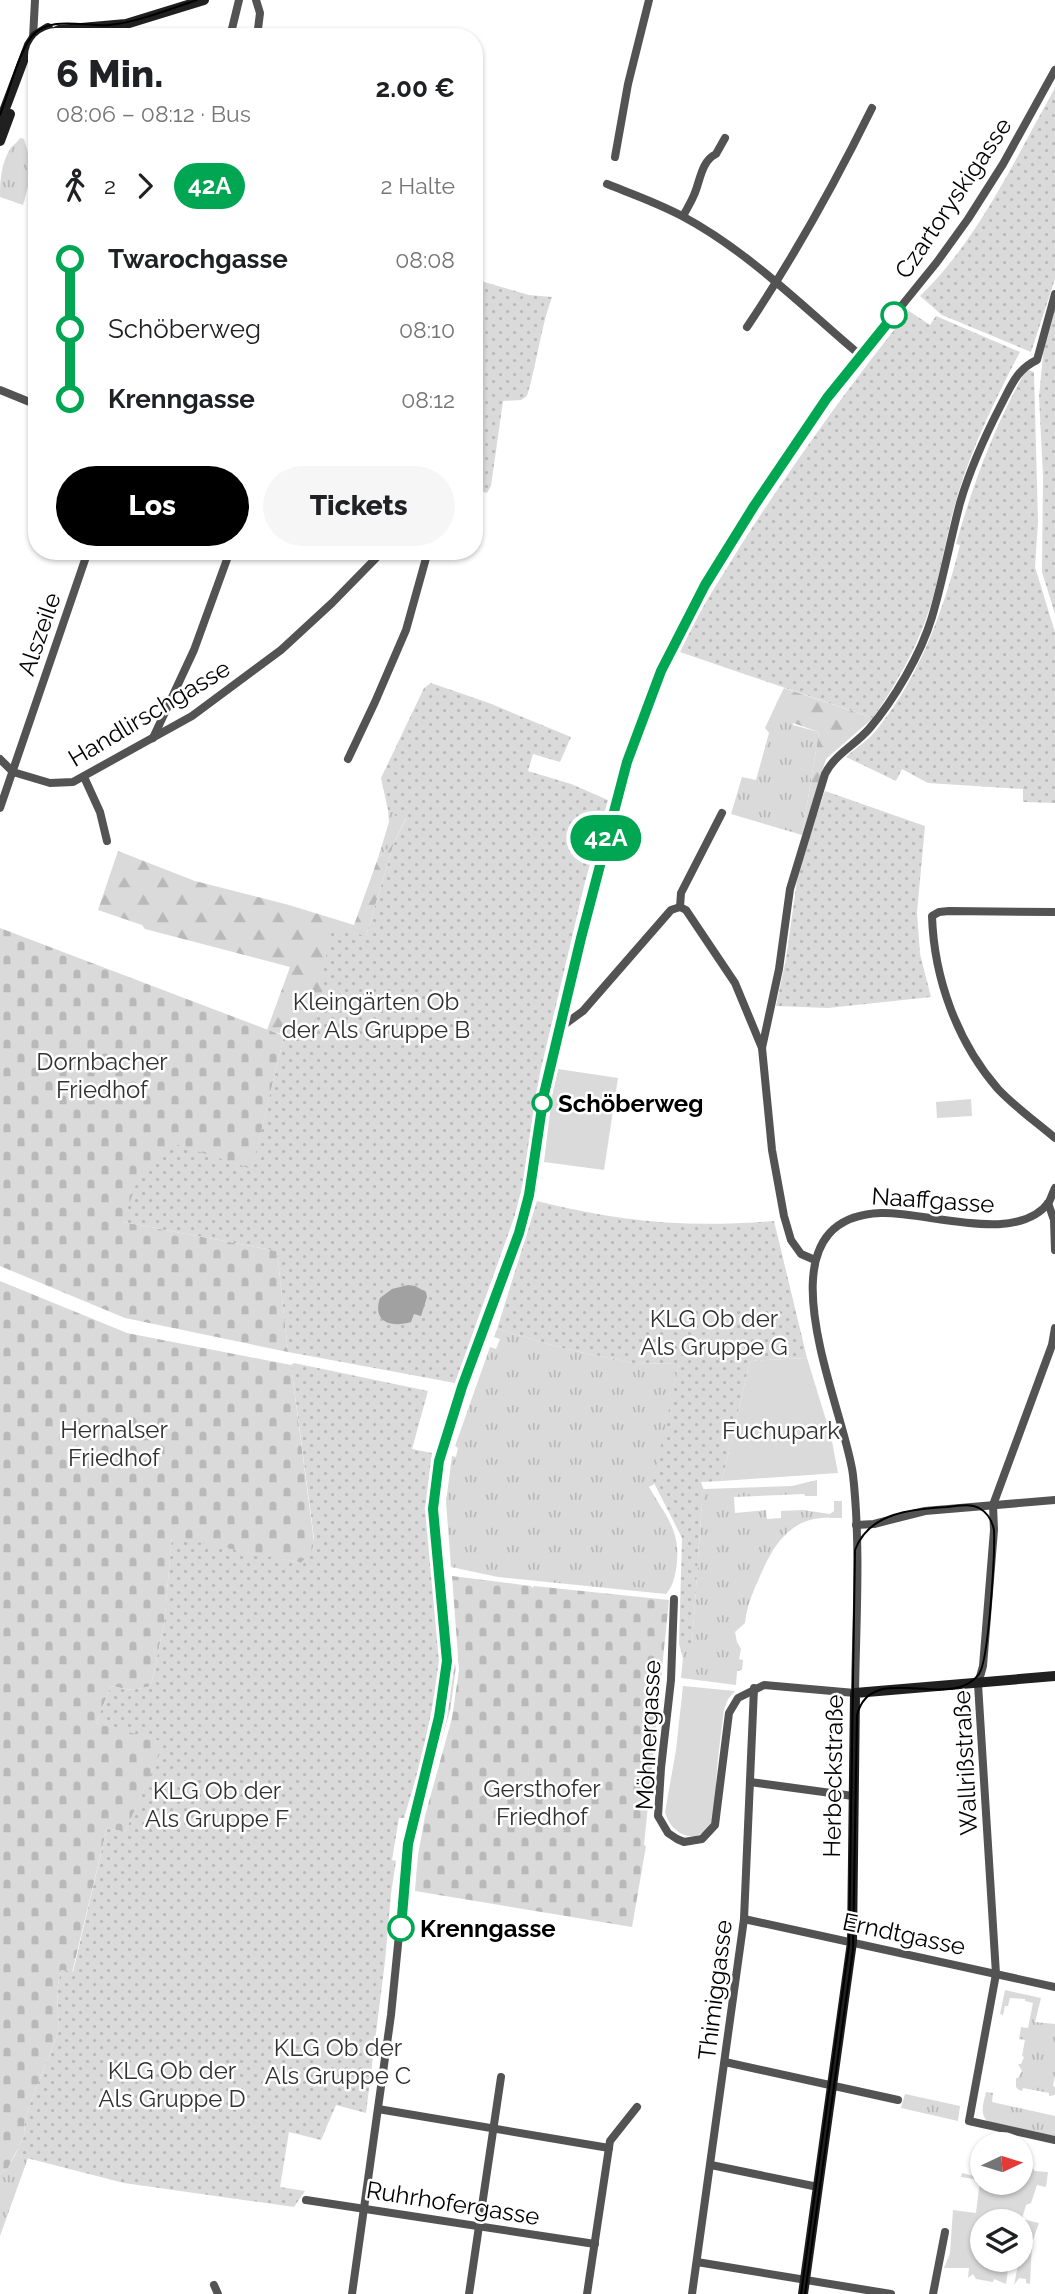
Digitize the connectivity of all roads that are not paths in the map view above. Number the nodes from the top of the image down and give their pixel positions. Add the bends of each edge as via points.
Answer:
1 (35, 0) edge
2 (204, 0) edge
3 (239, 0) edge
4 (256, 0) edge
5 (649, 0) edge
6 (39, 28) edge
7 (93, 28) edge
8 (232, 28) edge
9 (258, 28) edge
10 (28, 64) edge
11 (28, 70) edge
12 (1055, 71) edge
13 (872, 108) dead end
14 (0, 122) edge
15 (725, 138) dead end
16 (0, 141) edge
17 (615, 157) dead end
18 (607, 184) dead end
19 (683, 216) junction
20 (776, 284) junction
21 (1055, 295) edge
22 (747, 327) dead end
23 (860, 355) junction
24 (0, 390) edge
25 (28, 401) edge
26 (85, 560) edge
27 (227, 560) edge
28 (374, 560) edge
29 (426, 560) edge
30 (153, 738) junction
31 (0, 759) edge
32 (348, 759) dead end
33 (13, 772) junction
34 (84, 777) junction
35 (0, 808) edge
36 (722, 813) dead end
37 (107, 841) dead end
38 (680, 907) junction
39 (1055, 912) edge
40 (561, 1027) junction
41 (762, 1048) junction
42 (1055, 1138) edge
43 (1055, 1188) edge
44 (1048, 1203) junction
45 (1055, 1250) edge
46 (815, 1260) junction
47 (1055, 1328) edge
48 (1055, 1500) edge
49 (993, 1505) junction
50 (856, 1525) junction
51 (674, 1599) dead end
52 (1055, 1676) edge
53 (978, 1684) junction
54 (754, 1688) junction
55 (855, 1693) junction
56 (750, 1782) junction
57 (853, 1796) junction
58 (744, 1919) junction
59 (852, 1942) junction
60 (996, 1973) junction
61 (1055, 1987) edge
62 (725, 2062) junction
63 (501, 2077) dead end
64 (832, 2084) junction
65 (898, 2100) dead end
66 (636, 2107) dead end
67 (378, 2109) junction
68 (494, 2128) junction
69 (1055, 2140) edge
70 (609, 2148) junction
71 (711, 2165) junction
72 (818, 2187) junction
73 (306, 2200) dead end
74 (364, 2209) junction
75 (479, 2227) junction
76 (944, 2232) dead end
77 (595, 2244) junction
78 (697, 2262) junction
79 (805, 2280) junction
80 (214, 2285) dead end
81 (218, 2294) edge
82 (352, 2294) edge
83 (469, 2294) edge
84 (587, 2294) edge
85 (692, 2294) edge
86 (803, 2294) edge
87 (891, 2294) edge
88 (933, 2294) edge

1 - 6 street
2 - 7 street via 135,22
3 - 8 street
4 - 9 street
5 - 17 street
10 - 14 street
11 - 16 street
12 - 23 street, Czartoryskigasse via 968,219
13 - 20 street
15 - 19 street via 710,157
18 - 19 street
19 - 20 street
20 - 22 street
20 - 23 street
21 - 41 street via 1037,360 1018,372 968,478 931,620 911,664 883,711 830,763 825,774 790,889
23 - 40 street, Czartoryskigasse via 754,506 667,658 625,771
24 - 25 street
26 - 33 street, Alszeile
27 - 30 street via 194,650
28 - 30 street, Handlirschgasse via 281,650
29 - 32 street via 401,641
30 - 34 street, Handlirschgasse
31 - 33 street
33 - 34 street, Handlirschgasse via 56,784
33 - 35 street, Alszeile
34 - 37 street
36 - 38 street via 681,893
38 - 40 street via 671,909 583,1011
38 - 41 street via 735,983
39 - 42 street via 949,911 932,916 943,984 966,1040 998,1088
40 - 67 street, Czartoryskigasse via 519,1233 439,1461 433,1509 447,1661 445,1685 408,1844
41 - 46 street via 784,1216 791,1240 802,1254
43 - 44 street
44 - 45 street
44 - 46 street, Naaffgasse via 1010,1224 857,1214 839,1224
46 - 50 street, Herbeckstraße via 814,1322 852,1464
47 - 49 street, Wallrißstraße
48 - 49 street
49 - 50 street via 925,1511
49 - 53 street, Wallrißstraße via 995,1530
50 - 55 street, Herbeckstraße
51 - 54 street, Möhnergasse via 658,1816 677,1839 702,1839 715,1825 731,1707
52 - 53 street
53 - 55 street
53 - 60 street, Wallrißstraße
54 - 55 street
54 - 56 street, Thimiggasse
55 - 57 street, Herbeckstraße
56 - 57 street
56 - 58 street, Thimiggasse
57 - 59 street, Herbeckstraße
58 - 59 street, Erndtgasse
58 - 62 street, Thimiggasse
59 - 60 street, Erndtgasse
59 - 64 street, Herbeckstraße
60 - 61 street, Erndtgasse
60 - 69 street, Wallrißstraße via 969,2121
62 - 64 street
62 - 71 street, Thimiggasse
63 - 68 street
64 - 65 street
64 - 72 street, Herbeckstraße
66 - 70 street
67 - 68 street
67 - 74 street, Czartoryskigasse
68 - 70 street
68 - 75 street
70 - 77 street
71 - 72 street
71 - 78 street, Thimiggasse
72 - 79 street, Herbeckstraße
73 - 74 street, Ruhrhofergasse
74 - 75 street, Ruhrhofergasse
74 - 82 street, Czartoryskigasse
75 - 77 street, Ruhrhofergasse
75 - 83 street
76 - 88 street
77 - 84 street
78 - 79 street
78 - 85 street, Thimiggasse
79 - 86 street, Herbeckstraße
79 - 87 street
80 - 81 street

